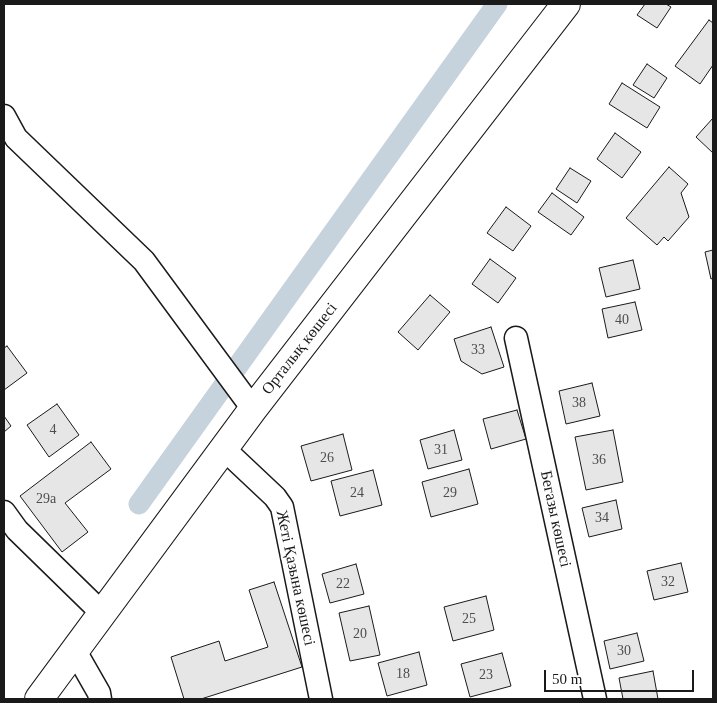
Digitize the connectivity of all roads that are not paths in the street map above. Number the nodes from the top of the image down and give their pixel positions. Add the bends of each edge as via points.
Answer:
1 (566, 4) edge
2 (4, 116) edge
3 (516, 338) dead end
4 (253, 409) junction
5 (224, 449) junction
6 (4, 512) edge
7 (103, 614) junction
8 (75, 651) junction
9 (39, 699) edge
10 (100, 699) edge
11 (321, 699) edge
12 (595, 699) edge

1 - 4 main road, Орталық көшесі
2 - 4 street via 16,138 144,261
3 - 12 street, Бегазы көшесі
4 - 5 main road, Орталық көшесі
5 - 7 main road, Орталық көшесі
5 - 11 street, Жеті Қазына көшесі via 282,507
6 - 7 street via 17,530
7 - 8 main road, Орталық көшесі
8 - 9 main road, Орталық көшесі
8 - 10 street

